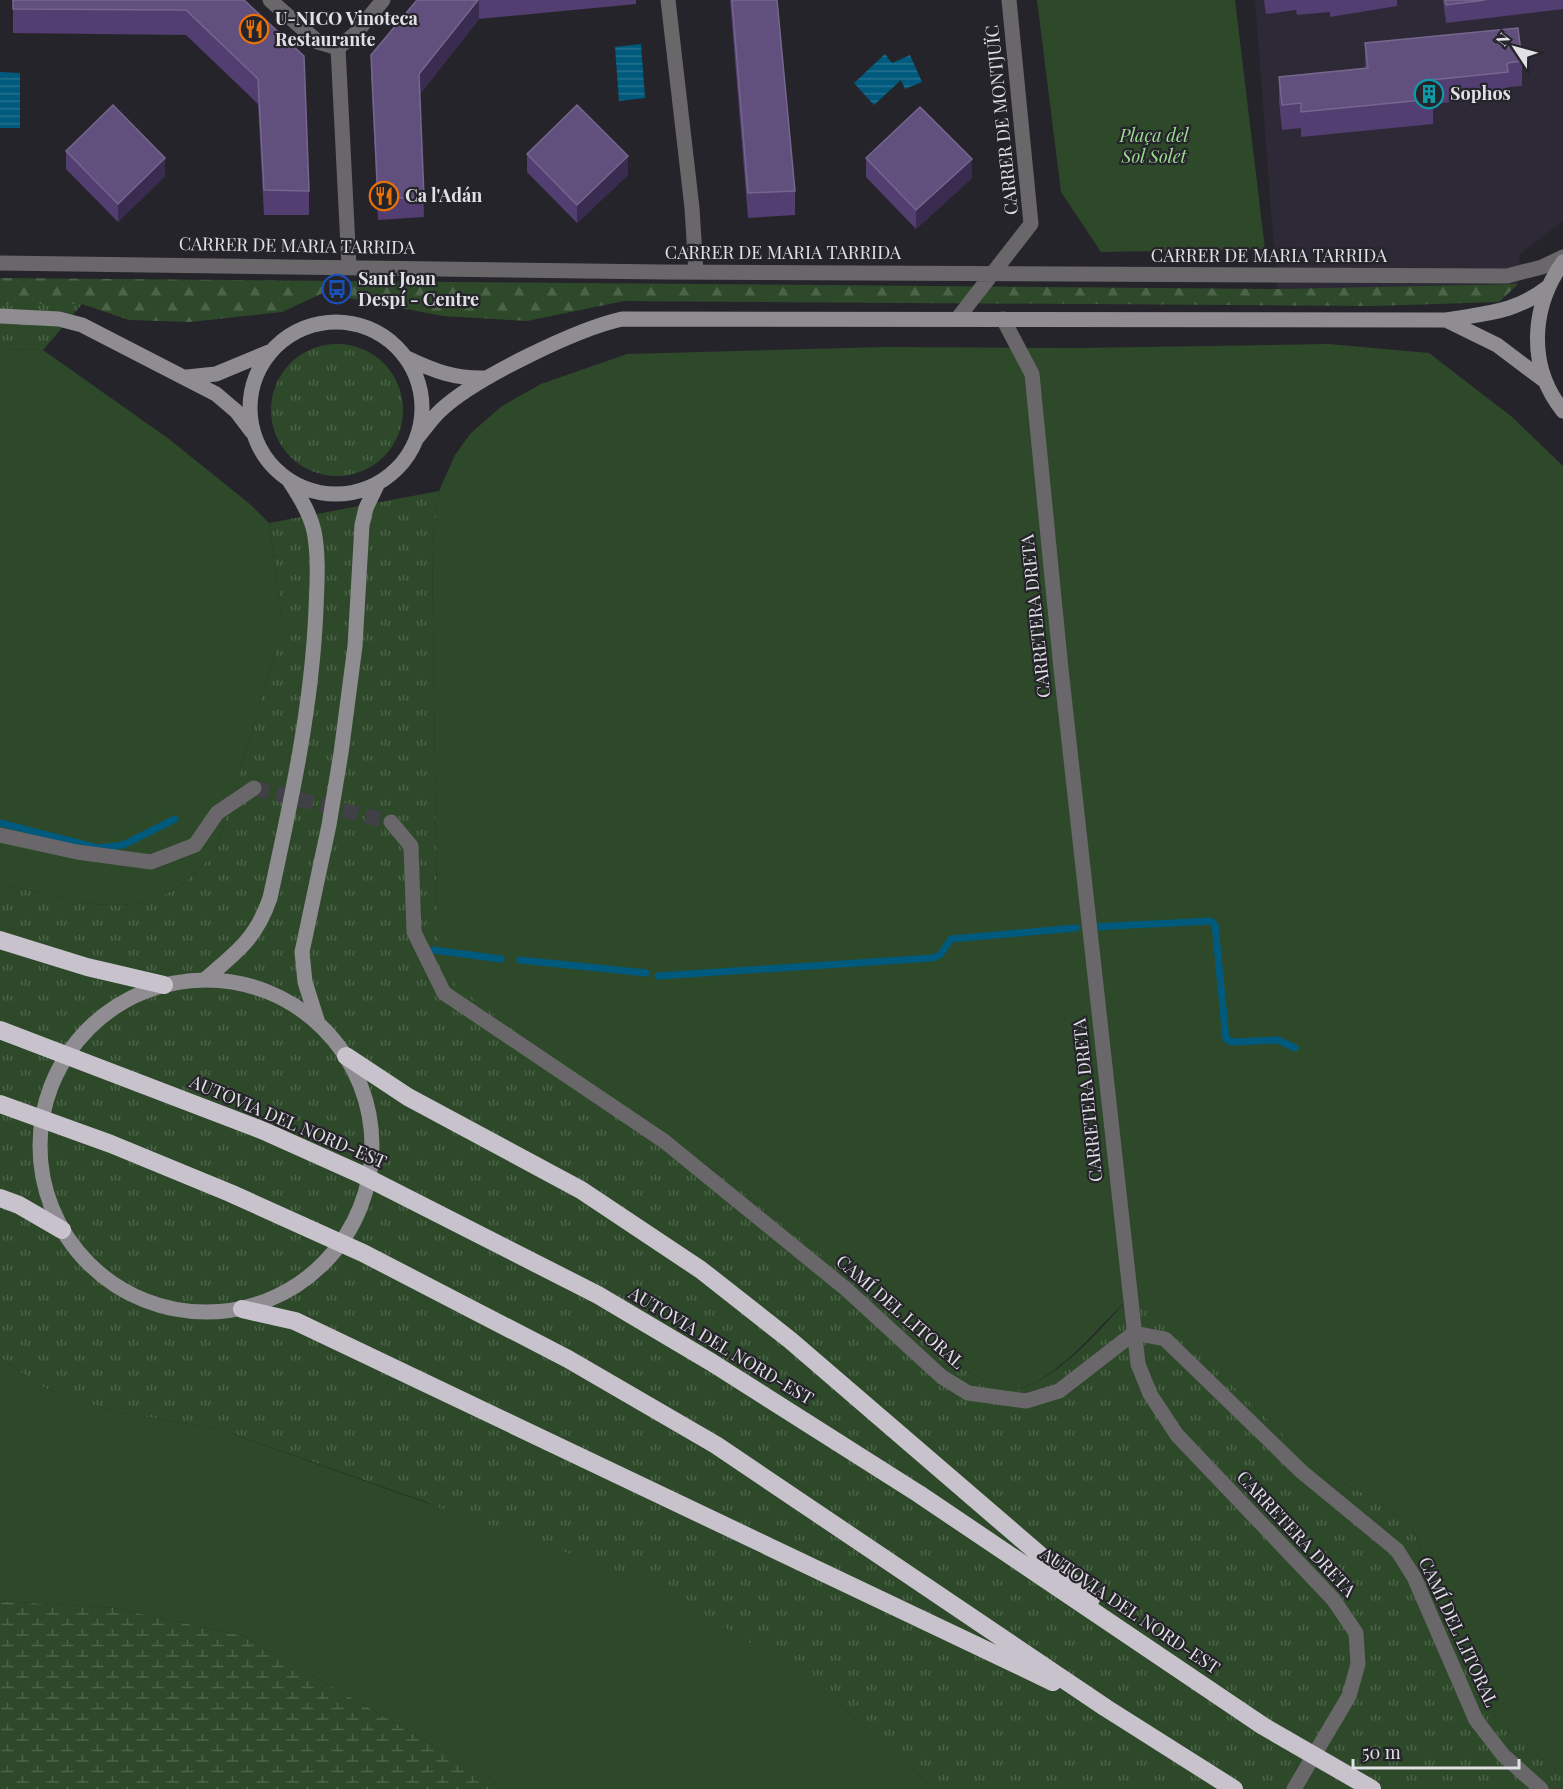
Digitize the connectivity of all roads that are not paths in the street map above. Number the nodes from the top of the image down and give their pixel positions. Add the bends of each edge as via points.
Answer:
1 (270, 0) edge
2 (383, 0) edge
3 (668, 0) edge
4 (1010, 0) edge
5 (338, 48) junction
6 (1563, 256) edge
7 (1563, 262) edge
8 (0, 263) edge
9 (349, 266) junction
10 (696, 272) junction
11 (993, 275) junction
12 (1548, 287) junction
13 (0, 316) edge
14 (957, 319) junction
15 (1003, 319) junction
16 (1446, 321) junction
17 (272, 351) junction
18 (406, 357) junction
19 (187, 377) junction
20 (489, 378) junction
21 (1546, 382) junction
22 (1563, 411) edge
23 (254, 434) junction
24 (417, 438) junction
25 (288, 480) junction
26 (378, 483) junction
27 (254, 788) dead end
28 (391, 822) tunnel mouth
29 (0, 835) edge
30 (0, 940) edge
31 (204, 980) junction
32 (164, 985) junction
33 (318, 1023) junction
34 (0, 1030) edge
35 (346, 1056) junction
36 (0, 1104) edge
37 (0, 1198) edge
38 (62, 1230) junction
39 (242, 1309) junction
40 (1134, 1333) junction
41 (1159, 1657) junction
42 (1106, 1708) junction
43 (1234, 1789) edge
44 (1294, 1789) edge
45 (1372, 1789) edge
46 (1541, 1789) edge

1 - 5 street via 318,42
2 - 5 street
3 - 10 street
4 - 11 street, CARRER DE MONTJUÏC via 1031,224
5 - 9 street
6 - 11 street, CARRER DE MARIA TARRIDA via 1542,267 1507,276
7 - 12 main road
8 - 9 street, CARRER DE MARIA TARRIDA
9 - 10 street, CARRER DE MARIA TARRIDA
10 - 11 street, CARRER DE MARIA TARRIDA
11 - 14 street, CARRER DE MONTJUÏC
12 - 16 main road via 1514,308
12 - 21 main road via 1537,329
13 - 19 main road via 82,325
14 - 15 main road
14 - 20 main road via 622,319 600,324
15 - 16 main road
15 - 40 street, CARRETERA DRETA via 1032,374
16 - 21 main road via 1497,345
17 - 18 main road via 306,328 344,322 375,331
17 - 19 main road via 216,374
17 - 23 main road via 252,390
18 - 20 main road via 442,374
18 - 24 main road via 422,396 422,422
19 - 23 main road via 225,400
20 - 24 main road via 441,410
21 - 22 main road
23 - 25 main road via 267,460
24 - 26 main road via 402,464
25 - 26 main road via 309,490 333,494 356,492
25 - 31 main road via 305,506 314,529 317,554 314,654 302,743 264,917 249,942
26 - 33 main road via 362,525 355,646 341,753 303,942 305,982
27 - 29 street via 217,813 195,845 150,862 77,852
28 - 40 street, CAMÍ DEL LITORAL via 411,846 414,932 444,993 664,1141 846,1289 942,1377 968,1393 1026,1401 1059,1391
30 - 32 highway via 87,967
31 - 32 main road
31 - 33 main road via 260,989 281,997
32 - 38 main road via 142,992 98,1020 70,1052 50,1088 43,1112 41,1165 50,1205
33 - 35 main road
34 - 41 highway, AUTOVIA DEL NORD-EST via 264,1131 360,1174 598,1295 919,1494
35 - 39 main road via 368,1103 373,1135 371,1172 361,1207 341,1244 310,1277 280,1296
35 - 41 highway via 408,1097 581,1190 701,1270 790,1340
36 - 42 highway via 111,1144 363,1253 568,1359 716,1445
37 - 38 highway
38 - 39 main road via 103,1276 142,1299 188,1311
39 - 42 highway via 295,1321
40 - 44 street, CARRETERA DRETA via 1138,1364 1150,1394 1177,1435 1334,1599 1352,1625 1358,1664 1349,1696
40 - 46 street, CAMÍ DEL LITORAL via 1165,1340 1302,1472 1397,1550 1414,1577 1476,1720 1503,1755
41 - 45 highway, AUTOVIA DEL NORD-EST via 1263,1726
42 - 43 highway

